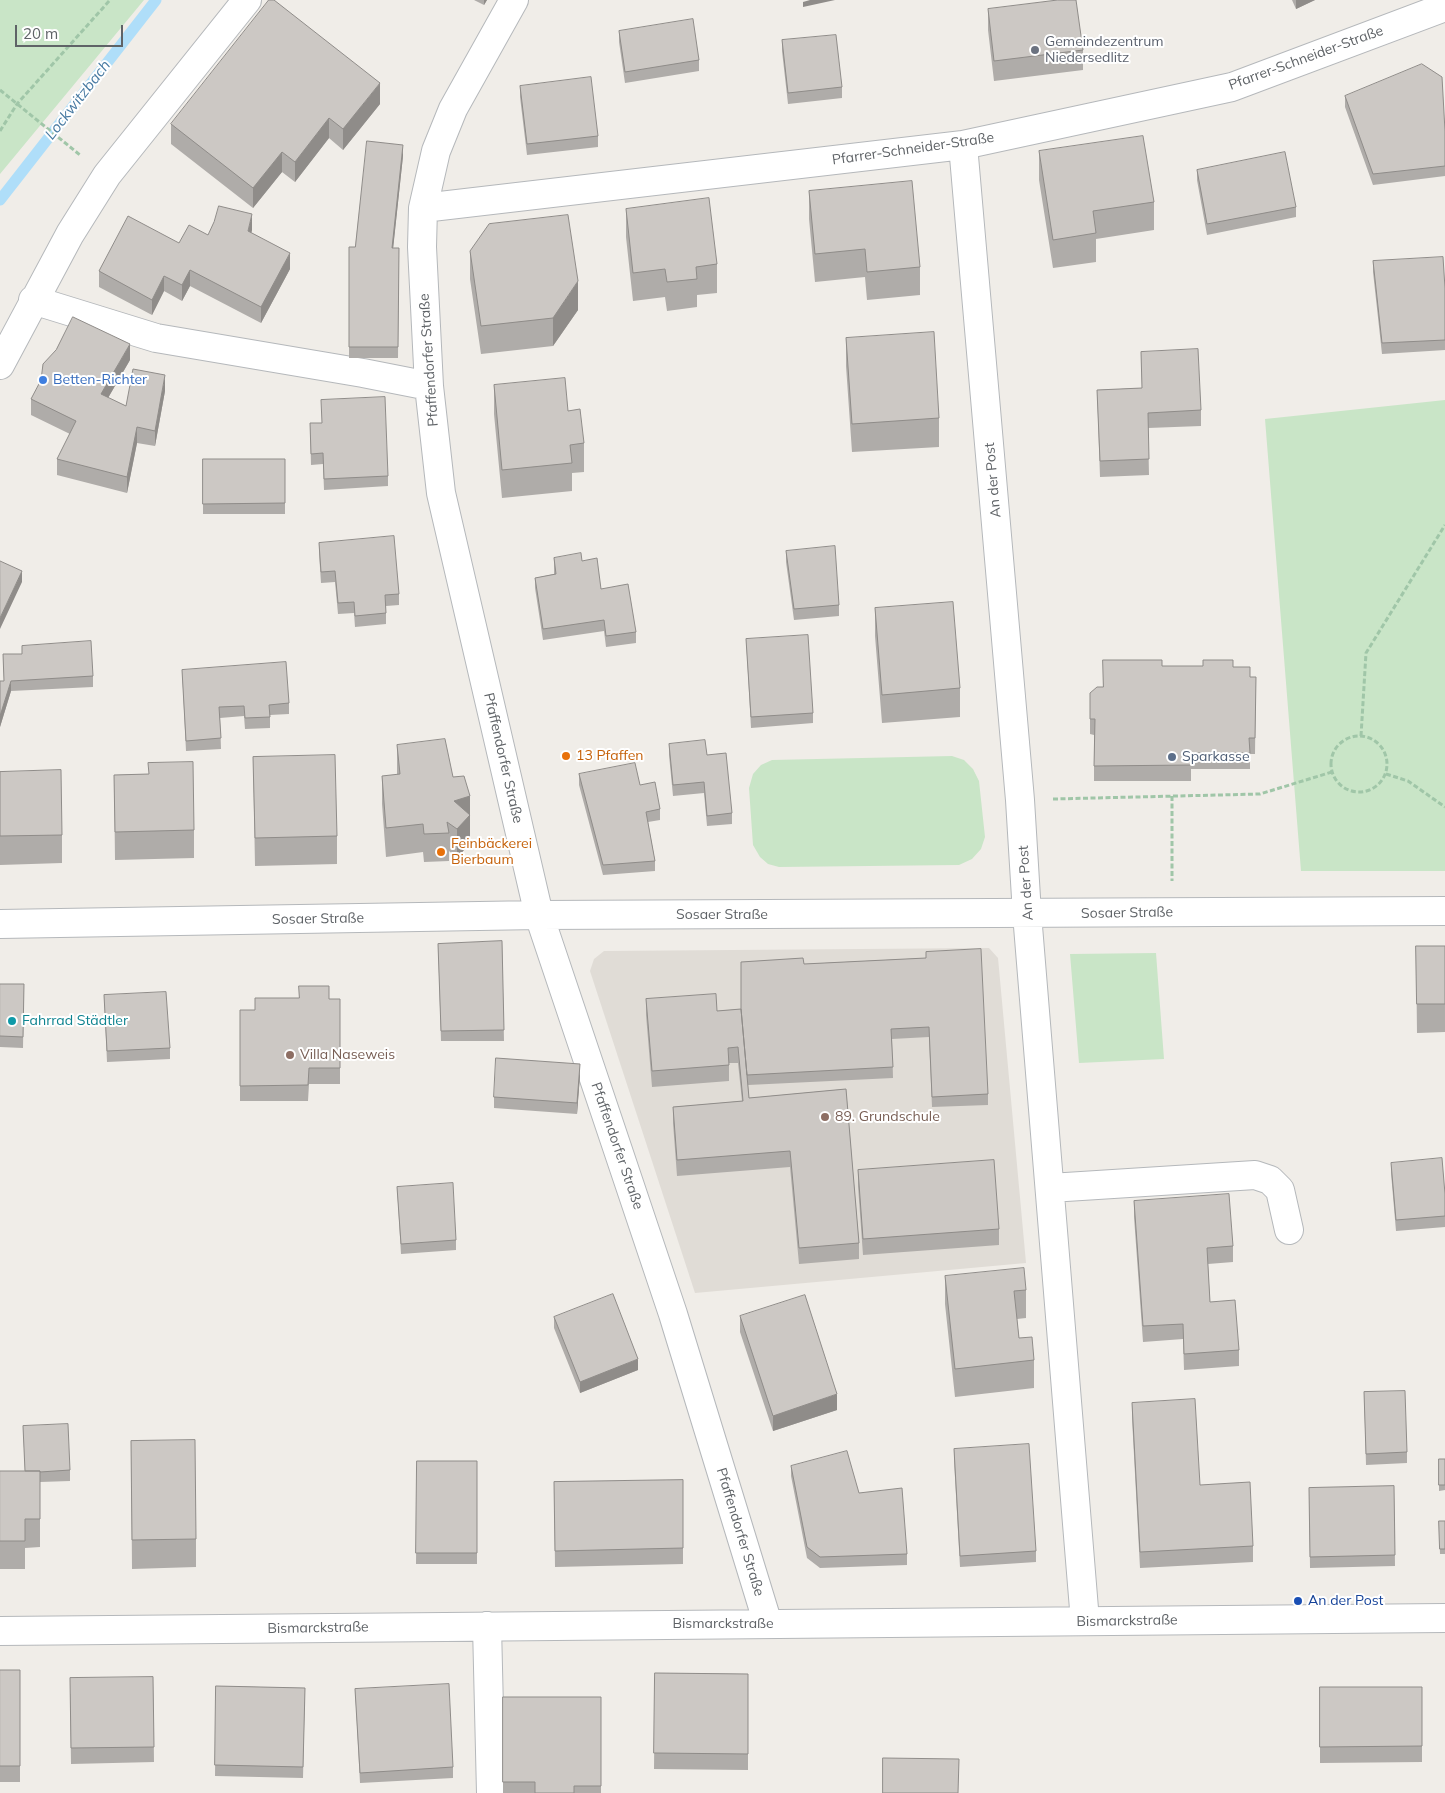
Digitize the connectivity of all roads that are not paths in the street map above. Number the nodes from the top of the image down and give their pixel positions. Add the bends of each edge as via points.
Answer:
1 (247, 0) edge
2 (514, 0) edge
3 (1445, 7) edge
4 (964, 145) junction
5 (423, 208) junction
6 (34, 300) junction
7 (0, 364) edge
8 (429, 386) junction
9 (1445, 911) edge
10 (1027, 914) junction
11 (539, 915) junction
12 (0, 924) edge
13 (1050, 1188) junction
14 (1289, 1230) dead end
15 (1445, 1618) edge
16 (1085, 1622) junction
17 (768, 1624) junction
18 (488, 1626) junction
19 (0, 1631) edge
20 (491, 1793) edge

1 - 6 street via 107,175
2 - 5 street, Pfaffendorfer Straße via 453,109 436,151
3 - 4 street, Pfarrer-Schneider-Straße via 1232,87
4 - 5 street, Pfarrer-Schneider-Straße
4 - 10 street, An der Post
5 - 8 street, Pfaffendorfer Straße
6 - 7 street
6 - 8 street via 156,338
8 - 11 street, Pfaffendorfer Straße via 441,494
9 - 10 street, Sosaer Straße
10 - 11 street, Sosaer Straße
10 - 13 street, An der Post
11 - 12 street, Sosaer Straße
11 - 17 street, Pfaffendorfer Straße via 673,1314
13 - 14 street via 1255,1175 1270,1180 1280,1190
13 - 16 street, An der Post
15 - 16 street, Bismarckstraße
16 - 17 street, Bismarckstraße
17 - 18 street, Bismarckstraße
18 - 19 street, Bismarckstraße
18 - 20 street

